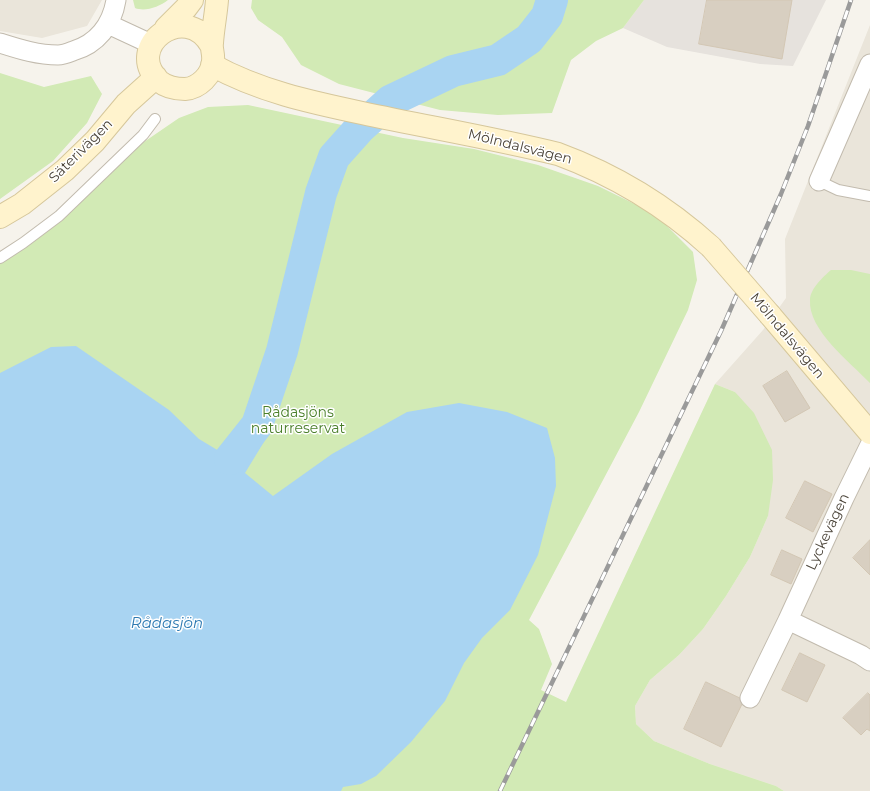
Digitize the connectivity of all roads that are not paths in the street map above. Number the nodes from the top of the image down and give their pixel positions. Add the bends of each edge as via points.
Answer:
1 (116, 0) edge
2 (192, 0) edge
3 (217, 0) edge
4 (108, 24) junction
5 (166, 28) junction
6 (0, 43) edge
7 (151, 44) junction
8 (212, 55) junction
9 (870, 64) edge
10 (156, 77) junction
11 (155, 119) dead end
12 (819, 181) joint
13 (870, 196) edge
14 (0, 217) edge
15 (0, 258) edge
16 (870, 433) edge
17 (870, 445) edge
18 (788, 620) junction
19 (870, 661) edge
20 (750, 698) dead end

1 - 4 street
2 - 5 street
3 - 8 street
4 - 6 street via 98,38 79,50 59,56 25,52
4 - 7 street
5 - 7 street
5 - 8 street via 176,25 192,26 206,35
7 - 10 street via 149,61
8 - 10 street via 205,78 197,85 178,89 168,86
8 - 16 street, Mölndalsvägen, bridge via 243,81 263,88 325,105 558,154 586,165 668,211 711,247
9 - 12 street
10 - 14 street, Säterivägen via 126,104 66,170 22,204
11 - 15 lane via 143,135 59,216 24,244
12 - 13 lane via 838,190
17 - 18 street, Lyckevägen
18 - 19 street
18 - 20 street, Lyckevägen

